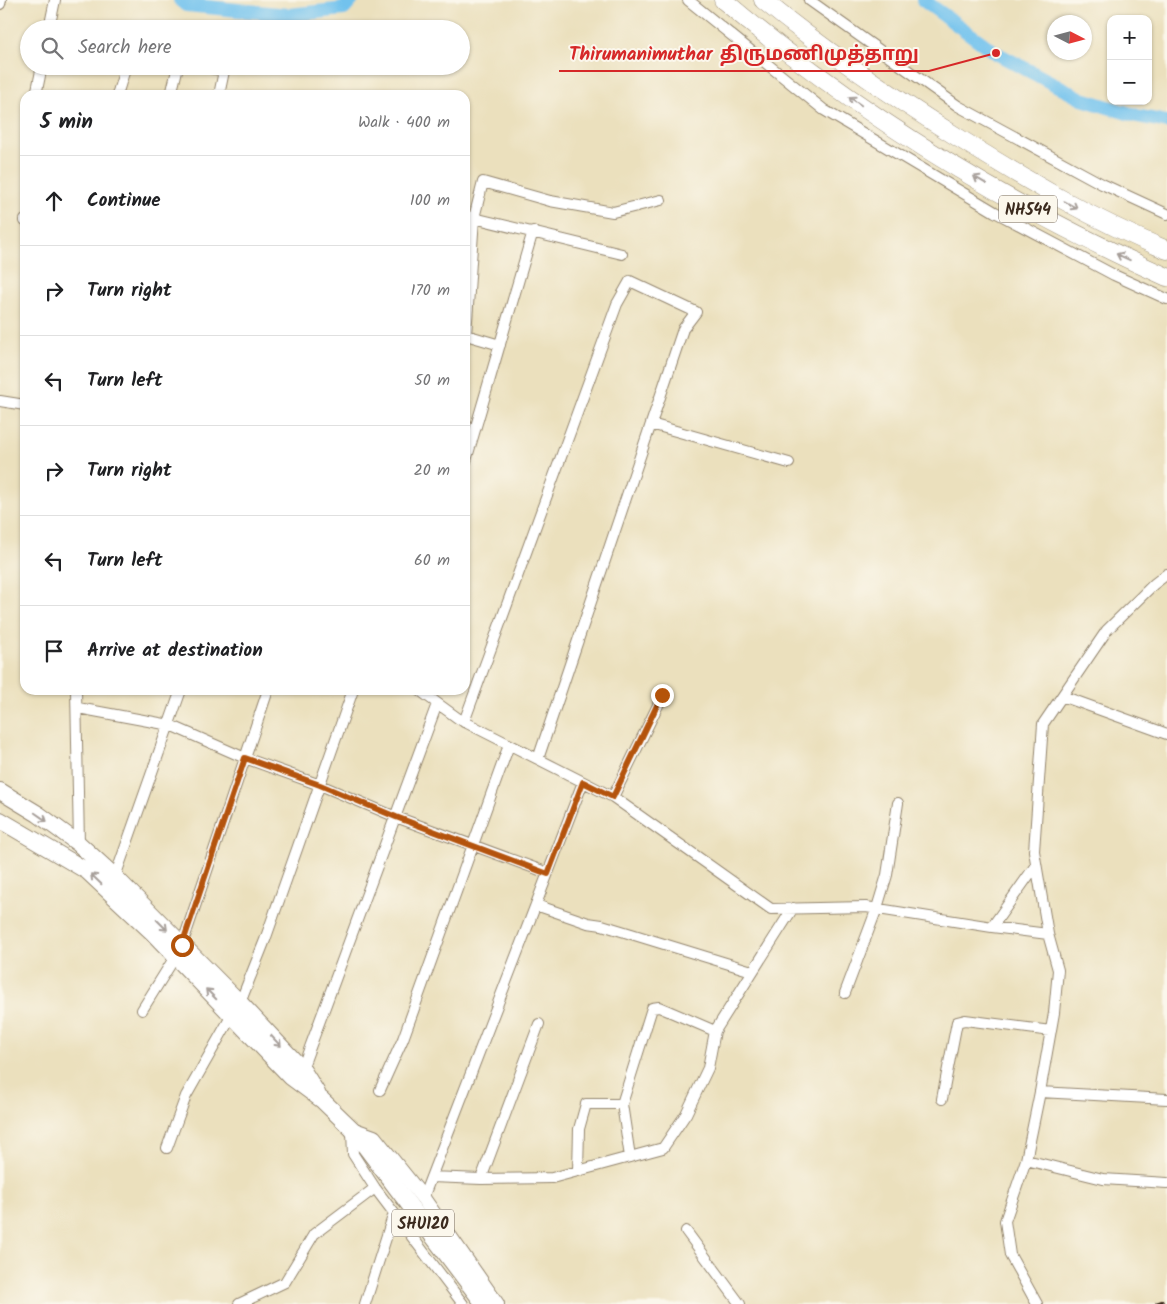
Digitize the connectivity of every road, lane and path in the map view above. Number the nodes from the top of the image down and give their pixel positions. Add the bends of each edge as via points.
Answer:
1 (2, 0) edge
2 (55, 0) edge
3 (688, 0) edge
4 (723, 0) edge
5 (763, 0) edge
6 (809, 0) edge
7 (0, 4) edge
8 (51, 20) edge
9 (40, 75) edge
10 (123, 75) edge
11 (176, 75) edge
12 (223, 75) edge
13 (37, 90) edge
14 (119, 90) edge
15 (172, 90) edge
16 (220, 90) edge
17 (661, 200) dead end
18 (1167, 214) edge
19 (470, 217) edge
20 (533, 231) junction
21 (1167, 250) edge
22 (622, 254) dead end
23 (1167, 277) edge
24 (1167, 299) edge
25 (470, 336) edge
26 (500, 345) junction
27 (0, 401) edge
28 (20, 404) edge
29 (651, 424) junction
30 (470, 447) edge
31 (789, 463) dead end
32 (1167, 574) edge
33 (77, 695) edge
34 (179, 695) edge
35 (266, 695) edge
36 (351, 695) edge
37 (426, 695) edge
38 (662, 695) dead end
39 (1062, 696) junction
40 (438, 704) junction
41 (78, 708) junction
42 (464, 722) junction
43 (170, 724) junction
44 (1167, 734) edge
45 (509, 745) junction
46 (245, 758) junction
47 (538, 760) junction
48 (583, 782) junction
49 (320, 785) junction
50 (0, 791) edge
51 (613, 797) junction
52 (898, 803) dead end
53 (396, 817) junction
54 (0, 820) edge
55 (80, 844) junction
56 (473, 846) junction
57 (1036, 865) junction
58 (548, 874) junction
59 (115, 877) junction
60 (536, 905) junction
61 (793, 908) junction
62 (877, 908) junction
63 (992, 927) junction
64 (1048, 934) junction
65 (179, 951) junction
66 (752, 971) junction
67 (845, 993) dead end
68 (236, 1009) junction
69 (142, 1010) dead end
70 (539, 1024) dead end
71 (715, 1031) junction
72 (1051, 1031) junction
73 (302, 1069) junction
74 (380, 1090) dead end
75 (1040, 1092) junction
76 (942, 1099) dead end
77 (1167, 1099) edge
78 (322, 1100) junction
79 (622, 1104) junction
80 (357, 1135) junction
81 (167, 1148) dead end
82 (630, 1157) junction
83 (1026, 1160) junction
84 (578, 1171) junction
85 (431, 1177) junction
86 (481, 1179) junction
87 (1167, 1183) edge
88 (375, 1188) junction
89 (423, 1198) junction
90 (394, 1213) junction
91 (686, 1231) dead end
92 (239, 1304) edge
93 (365, 1304) edge
94 (463, 1304) edge
95 (484, 1304) edge
96 (497, 1304) edge
97 (740, 1304) edge
98 (1037, 1304) edge

1 - 7 street
2 - 8 street
3 - 24 street via 824,110 995,212 1114,275
23 -> 4 highway, NH544 via 1090,242 1021,205 896,129 821,77
5 -> 21 highway, NH544 via 841,62 996,161 1078,209
6 - 18 street via 958,106 1102,184
9 - 13 street
10 - 14 street
11 - 15 street
12 - 16 street
17 - 19 street via 613,212 550,201 483,182
19 - 20 street
20 - 22 street
20 - 26 street
25 - 26 street
26 - 30 street
27 - 28 street
29 - 31 street
29 - 42 street via 683,329 696,312 630,281 617,304
29 - 47 street
32 - 39 street via 1107,630
33 - 41 street
34 - 43 street
35 - 46 street
36 - 49 street
37 - 40 street
38 - 51 street
39 - 44 street
39 - 57 street via 1043,724 1034,851
40 - 42 street
40 - 53 street
41 - 43 street
41 - 55 street
42 - 45 street
43 - 46 street
43 - 59 street
45 - 47 street
45 - 56 street
46 - 49 street
46 - 65 street
47 - 48 street
48 - 51 street
48 - 58 street
49 - 53 street
49 - 68 street via 265,940
50 -> 55 main road, SHU120
51 - 61 street via 771,909
52 - 62 street via 887,875
53 - 56 street
53 - 73 street
65 -> 54 main road via 153,933 87,871
55 - 59 main road, SHU120
56 - 58 street
56 - 74 street via 403,1039
57 - 63 street
57 - 64 street
58 - 60 street
59 -> 65 main road, SHU120
60 - 66 street
60 - 85 street
61 - 62 street
61 - 66 street
62 - 63 street
62 - 67 street
63 - 64 street
64 - 72 street via 1058,970
65 - 68 main road, SHU120
65 - 69 street
66 - 71 street
68 -> 73 main road, SHU120
68 - 78 main road via 291,1077
68 - 81 street via 186,1096
70 - 86 street
71 - 79 street via 660,1007 652,1008
71 - 82 street via 708,1068 686,1114 663,1148
72 - 75 street
72 - 76 street via 965,1020 957,1022
73 - 78 main road, SHU120
75 - 77 street
75 - 83 street
78 - 80 main road, SHU120
79 - 82 street
79 - 84 street via 586,1104 579,1128
80 - 88 street via 353,1154
80 - 89 street, SHU120 via 374,1137
80 - 95 main road, SHU120
82 - 84 street
83 - 87 street via 1103,1179
83 - 98 street via 1005,1222 1010,1255
84 - 86 street via 552,1178
85 - 86 street
85 - 89 street
88 - 90 street
88 - 92 street via 314,1234 285,1282
89 - 96 street, SHU120
90 - 93 street
90 - 94 street
91 - 97 street

